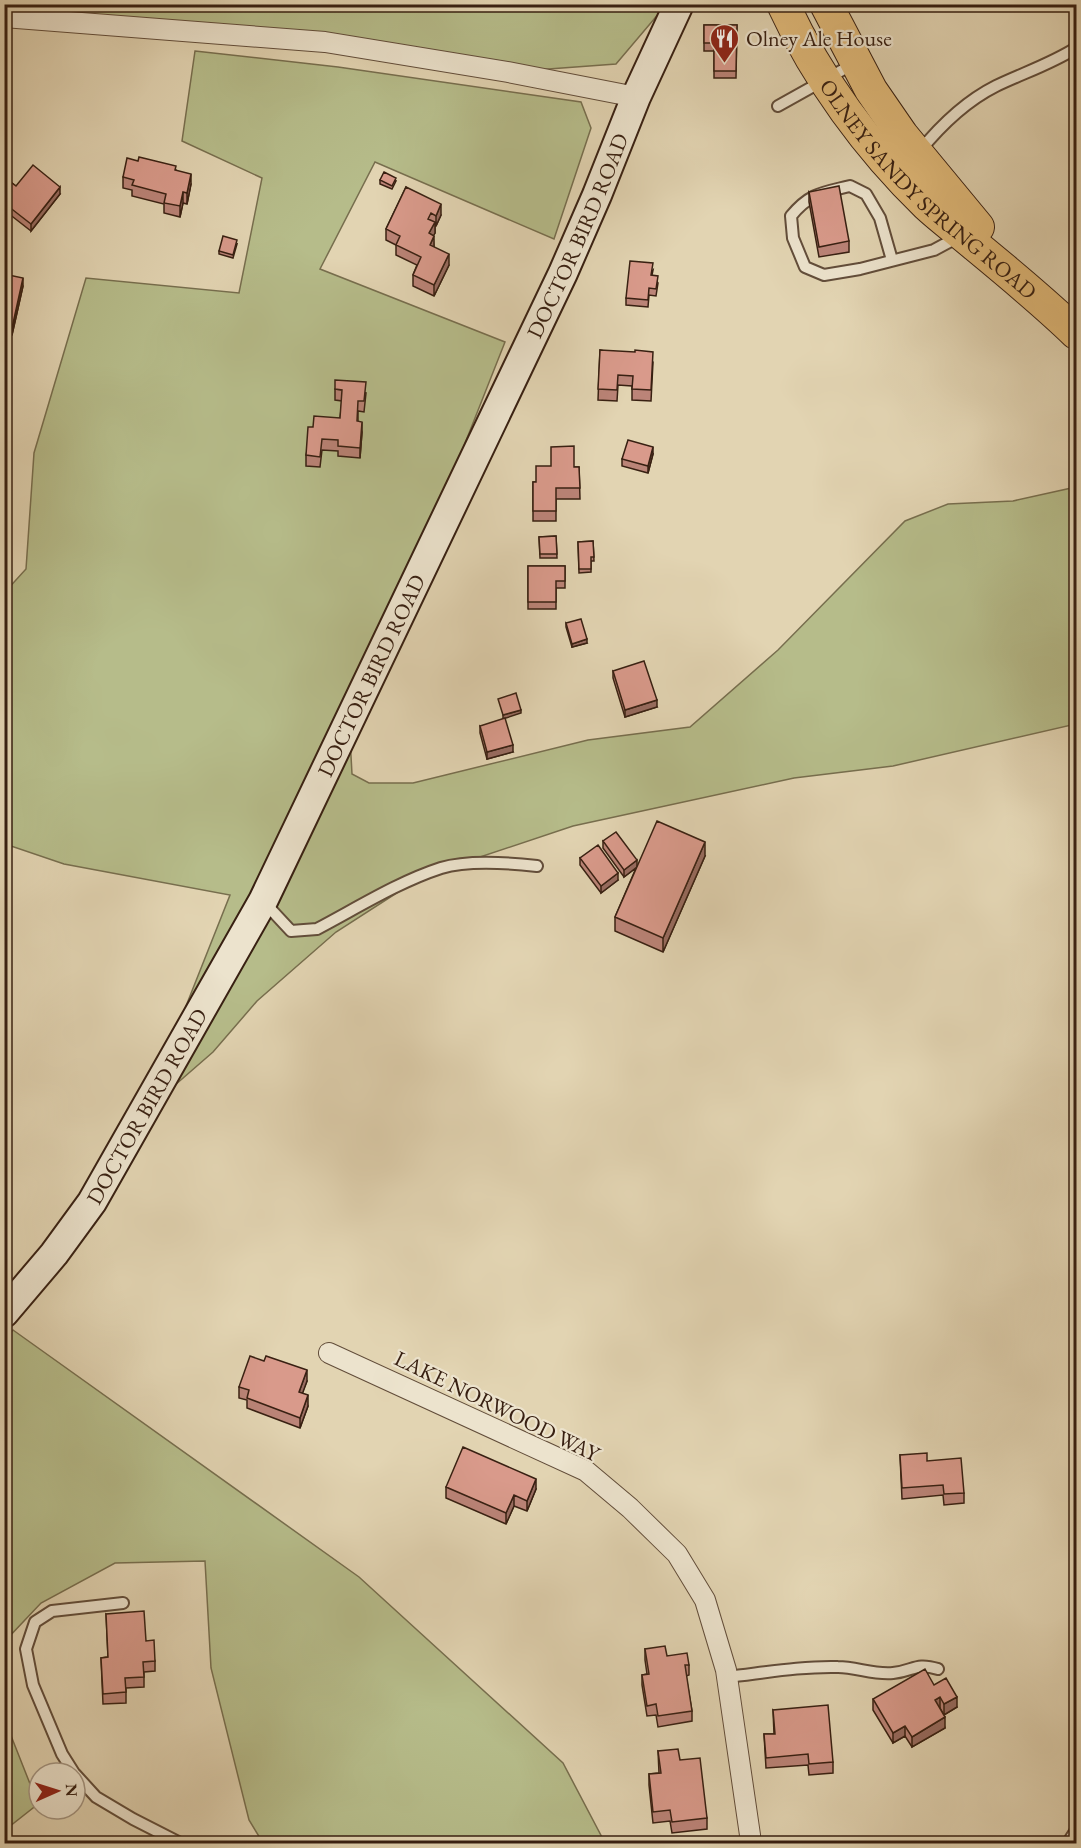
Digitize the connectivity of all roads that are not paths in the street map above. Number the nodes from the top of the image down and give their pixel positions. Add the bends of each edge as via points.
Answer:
1 (680, 4) edge
2 (783, 4) edge
3 (826, 4) edge
4 (4, 17) edge
5 (1077, 48) edge
6 (856, 63) junction
7 (827, 81) junction
8 (636, 97) junction
9 (778, 106) dead end
10 (917, 154) junction
11 (962, 234) junction
12 (892, 260) junction
13 (1046, 304) junction
14 (1077, 333) edge
15 (537, 866) dead end
16 (263, 901) junction
17 (4, 1313) edge
18 (329, 1353) dead end
19 (123, 1603) dead end
20 (938, 1669) dead end
21 (727, 1677) junction
22 (67, 1761) edge
23 (87, 1787) edge
24 (1077, 1830) edge
25 (182, 1844) edge
26 (749, 1844) edge
27 (1067, 1844) edge

1 - 8 main road, DOCTOR BIRD ROAD
2 - 7 main road, OLNEY SANDY SPRING ROAD
3 - 6 main road, OLNEY SANDY SPRING ROAD
4 - 8 street via 325,42
5 - 10 lane via 971,101
6 - 7 lane
6 - 10 main road, OLNEY SANDY SPRING ROAD
7 - 9 lane
7 - 11 main road, OLNEY SANDY SPRING ROAD via 880,155
8 - 16 main road, DOCTOR BIRD ROAD via 563,273
10 - 13 main road, OLNEY SANDY SPRING ROAD
11 - 12 lane via 934,250
11 - 13 main road, OLNEY SANDY SPRING ROAD
12 - 12 lane via 824,275 805,267 793,238 791,216 817,194 850,186 866,194 880,218
13 - 14 main road, OLNEY SANDY SPRING ROAD
15 - 16 lane via 483,863 442,867 307,931 291,932
16 - 17 main road, DOCTOR BIRD ROAD via 92,1202
18 - 21 street, LAKE NORWOOD WAY via 586,1471 677,1554 705,1600
19 - 22 lane via 52,1611 35,1622 26,1649 33,1685
20 - 21 lane via 925,1665 893,1673 817,1667
21 - 26 street, LAKE NORWOOD WAY
23 - 25 lane via 96,1797 133,1820
24 - 27 lane

